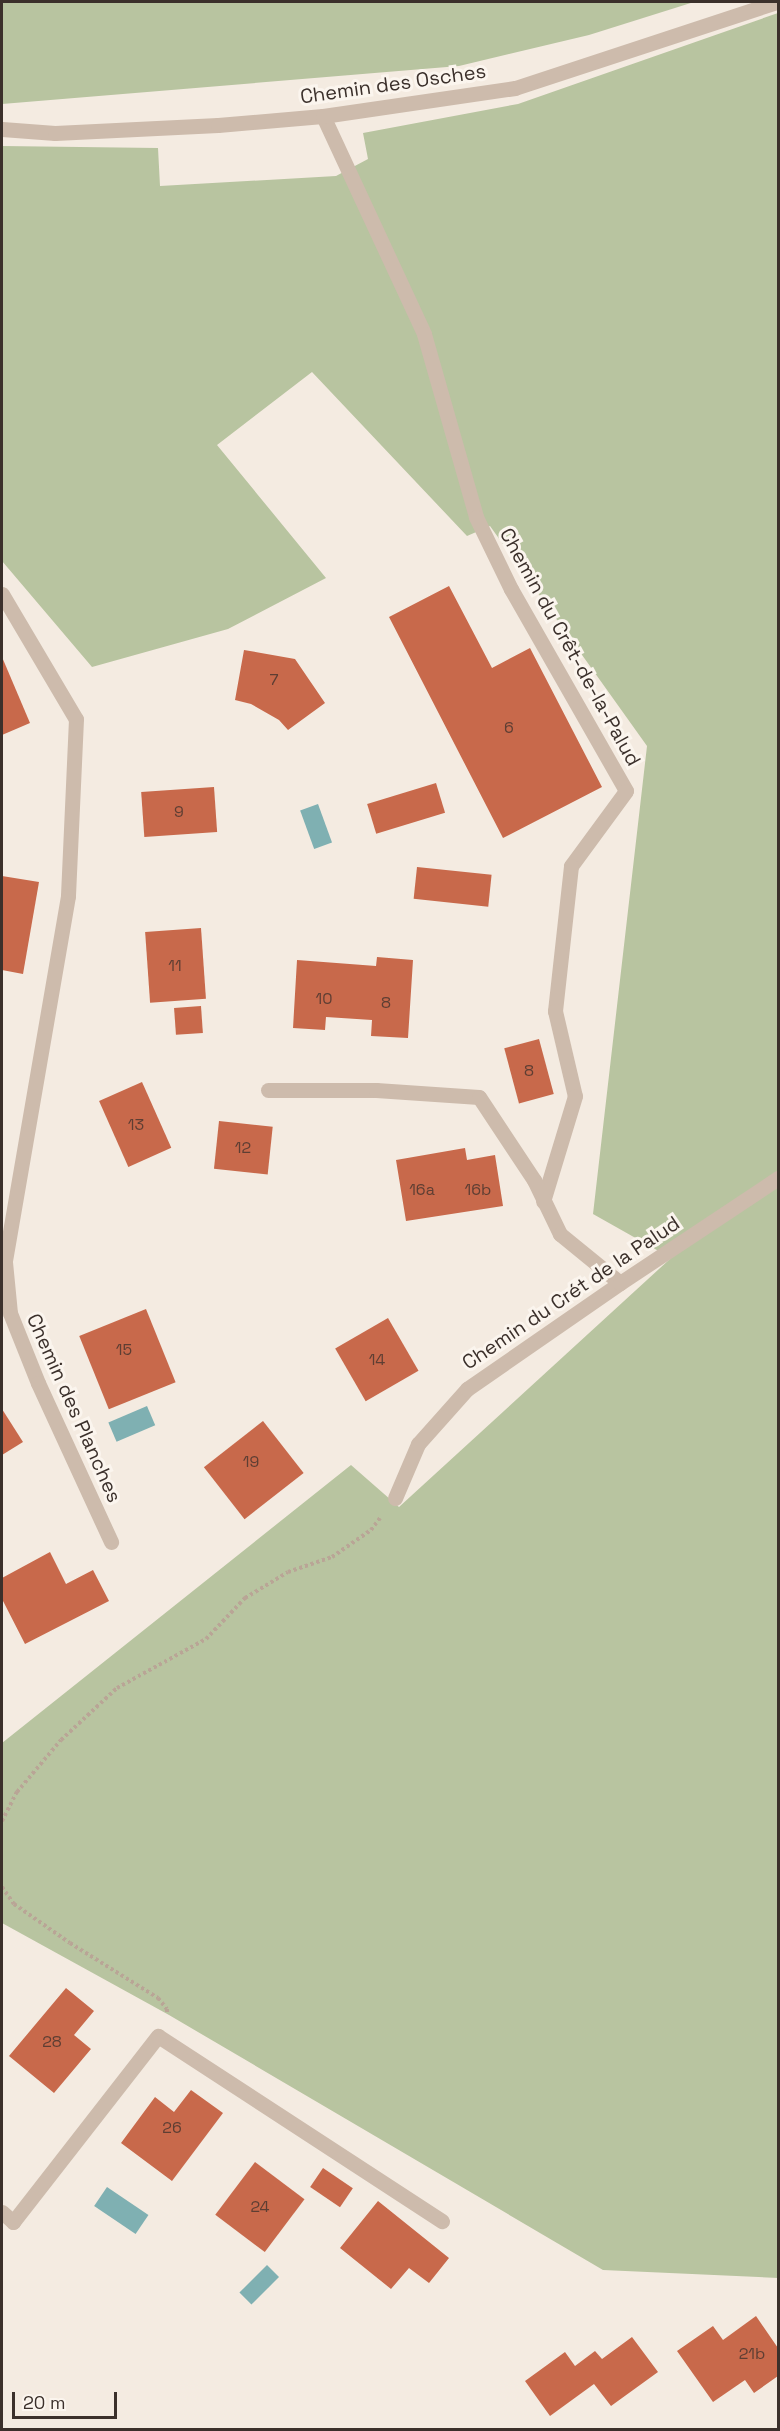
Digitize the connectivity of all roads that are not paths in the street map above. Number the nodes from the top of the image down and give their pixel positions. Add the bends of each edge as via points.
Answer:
1 (776, 2) edge
2 (323, 116) junction
3 (2, 129) edge
4 (2, 594) edge
5 (268, 1090) dead end
6 (778, 1178) edge
7 (543, 1201) junction
8 (620, 1282) junction
9 (395, 1498) road end
10 (111, 1542) dead end
11 (2, 2212) edge
12 (442, 2221) dead end

1 - 2 street, Chemin des Osches via 515,88
2 - 3 street, Chemin des Osches via 120,132
2 - 7 street, Chemin du Crêt-de-la-Palud via 424,334 476,517 511,589 626,791 571,866 555,1011 575,1096
4 - 10 street, Chemin des Planches via 76,719 68,896 4,1262 10,1313
5 - 7 street via 376,1090 479,1097 534,1180
6 - 8 street, Chemin du Crét de la Palud
7 - 8 street via 560,1234
8 - 9 street, Chemin du Crét de la Palud via 467,1389 418,1444
11 - 12 street via 13,2222 158,2036

